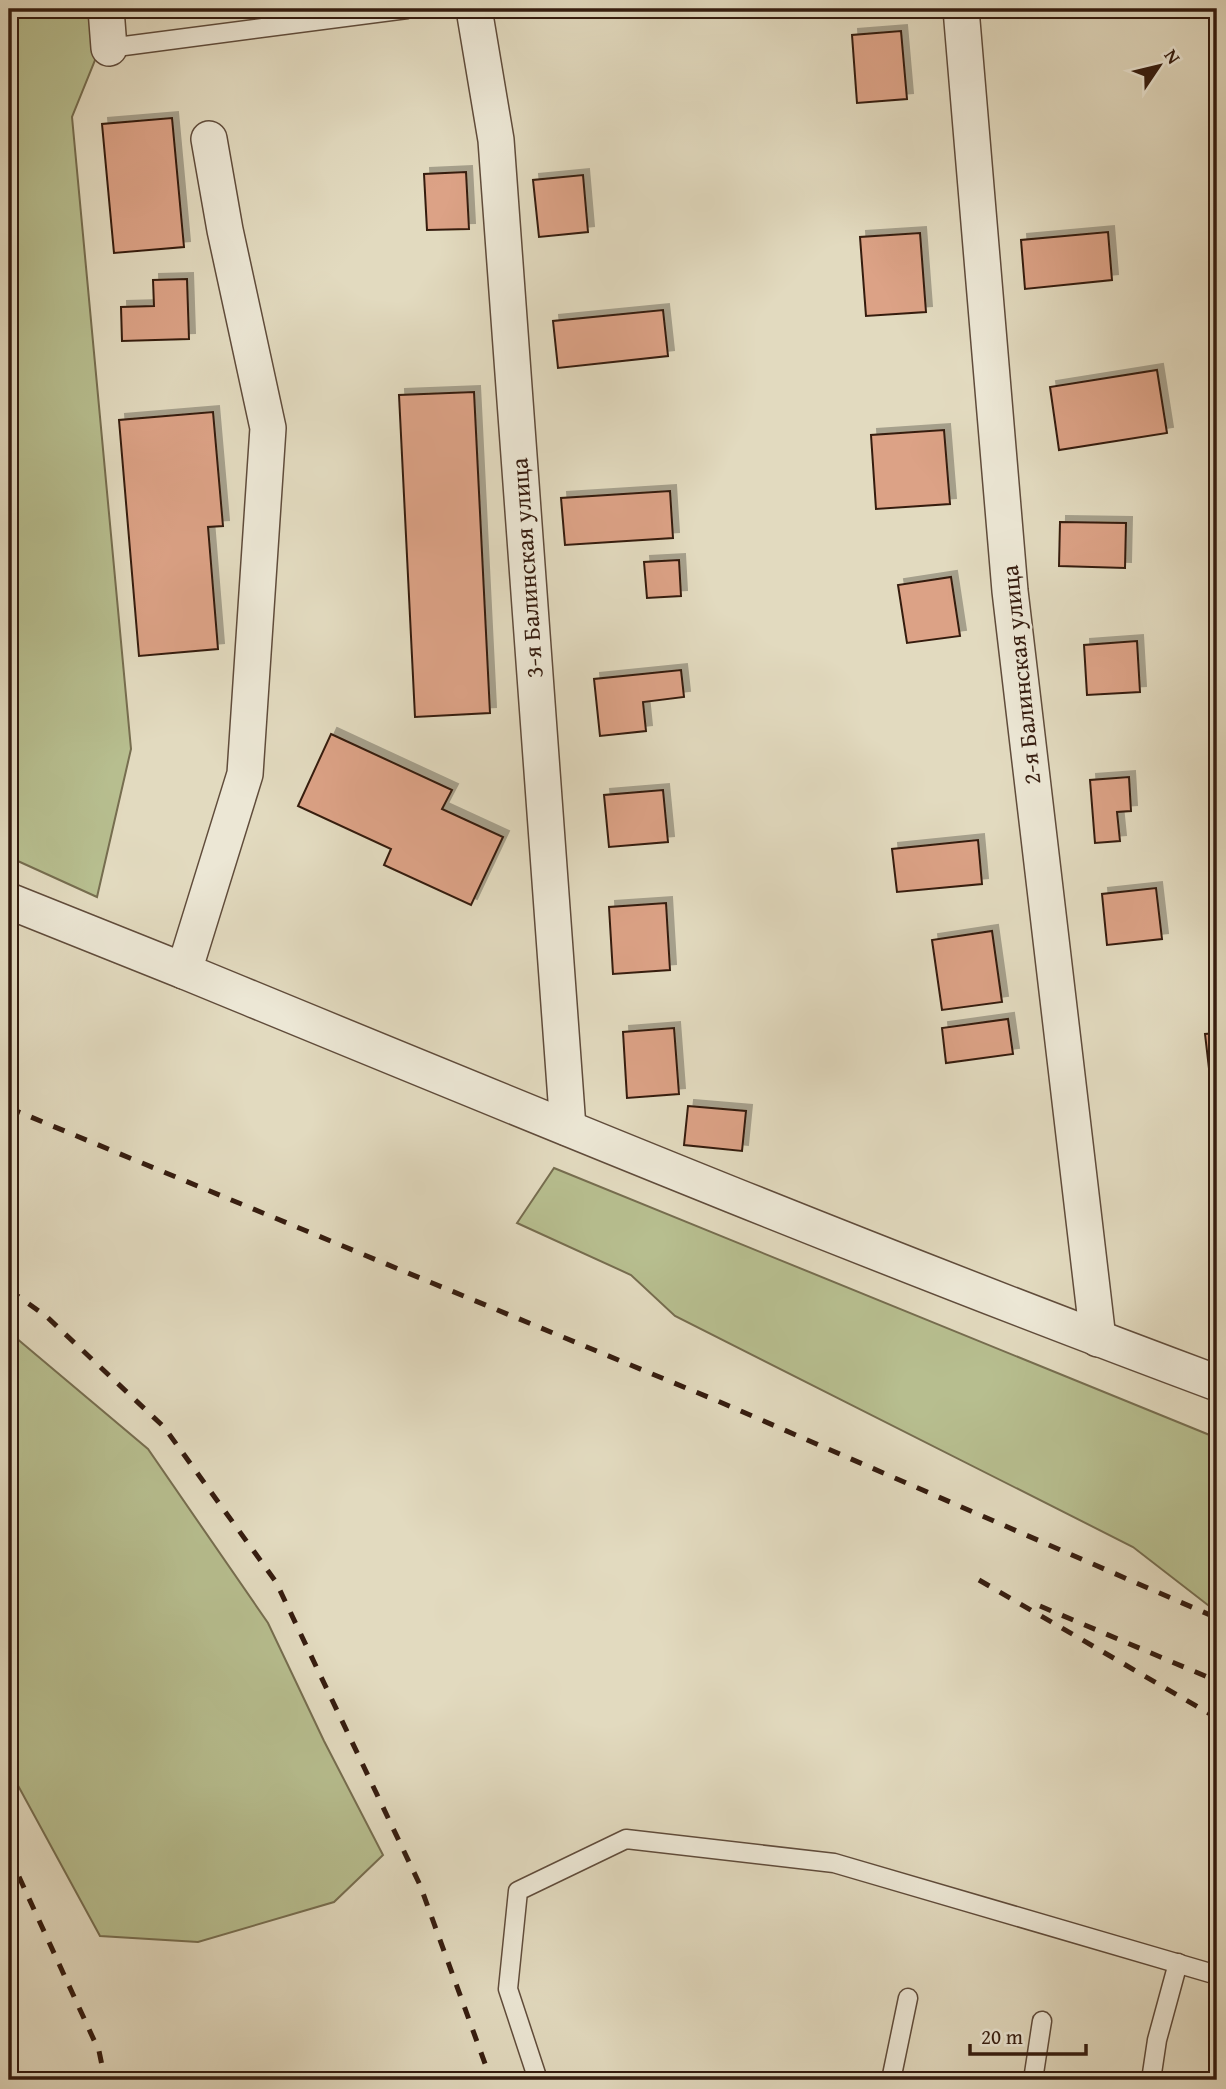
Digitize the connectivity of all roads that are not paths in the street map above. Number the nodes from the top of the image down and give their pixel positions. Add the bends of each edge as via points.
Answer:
1 (106, 9) edge
2 (407, 9) edge
3 (474, 9) edge
4 (961, 9) edge
5 (109, 48) joint
6 (209, 139) dead end
7 (9, 901) edge
8 (184, 971) junction
9 (568, 1128) junction
10 (1098, 1339) junction
11 (1217, 1383) edge
12 (1178, 1963) junction
13 (1217, 1975) edge
14 (908, 1998) dead end
15 (1042, 2021) dead end
16 (538, 2080) edge
17 (891, 2080) edge
18 (1033, 2080) edge
19 (1151, 2080) edge

1 - 5 street
2 - 5 lane
3 - 9 street, 3-я Балинская улица via 496,140
4 - 10 street, 2-я Балинская улица via 1010,591
6 - 8 street via 268,428 245,774
7 - 8 street
8 - 9 street
9 - 10 street
10 - 11 street
12 - 13 lane
12 - 16 lane via 834,1863 626,1839 518,1891 508,1989
12 - 19 lane
14 - 17 lane
15 - 18 lane

